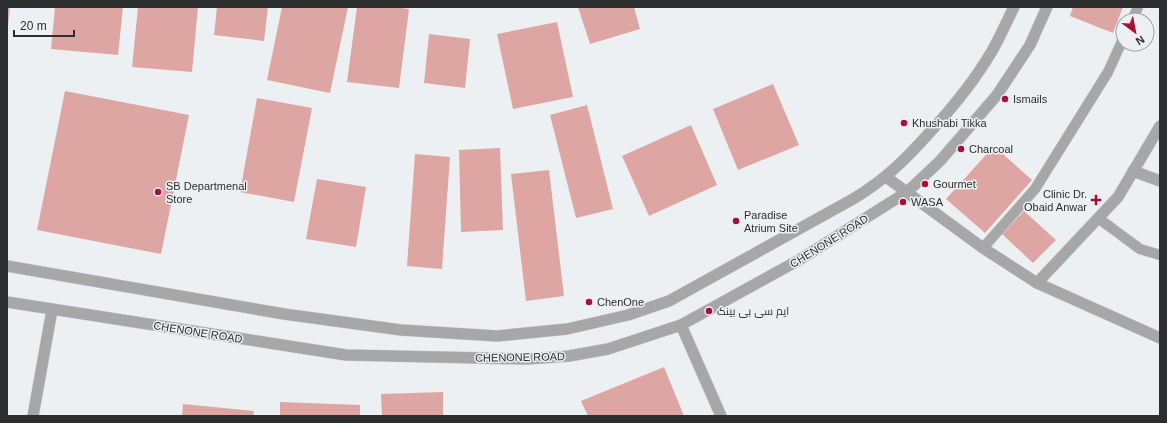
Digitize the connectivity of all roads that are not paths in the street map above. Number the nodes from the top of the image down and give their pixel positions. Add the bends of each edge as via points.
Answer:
1 (1014, 7) edge
2 (1047, 7) edge
3 (1117, 52) edge
4 (1160, 126) edge
5 (1133, 171) junction
6 (886, 177) junction
7 (1160, 181) edge
8 (907, 192) junction
9 (1098, 218) junction
10 (983, 248) junction
11 (1160, 255) edge
12 (7, 266) edge
13 (1037, 284) junction
14 (7, 302) edge
15 (52, 310) junction
16 (681, 324) junction
17 (1160, 338) edge
18 (33, 416) edge
19 (721, 416) edge

1 - 6 street, CHENONE ROAD via 992,51 957,102 902,164
2 - 8 street, CHENONE ROAD via 1030,45 996,95 940,161
3 - 10 lane via 1108,72 1035,188
4 - 5 street
5 - 7 street
5 - 9 street via 1118,197
6 - 8 street
6 - 12 street, CHENONE ROAD via 853,199 669,301 628,315 567,330 497,336 401,330 284,314
8 - 10 street
8 - 16 street, CHENONE ROAD via 799,260
9 - 11 lane via 1140,249
9 - 13 street
10 - 13 street
13 - 17 street
14 - 15 street, CHENONE ROAD
15 - 16 street, CHENONE ROAD via 354,355 527,359 608,350
15 - 18 street
16 - 19 street

